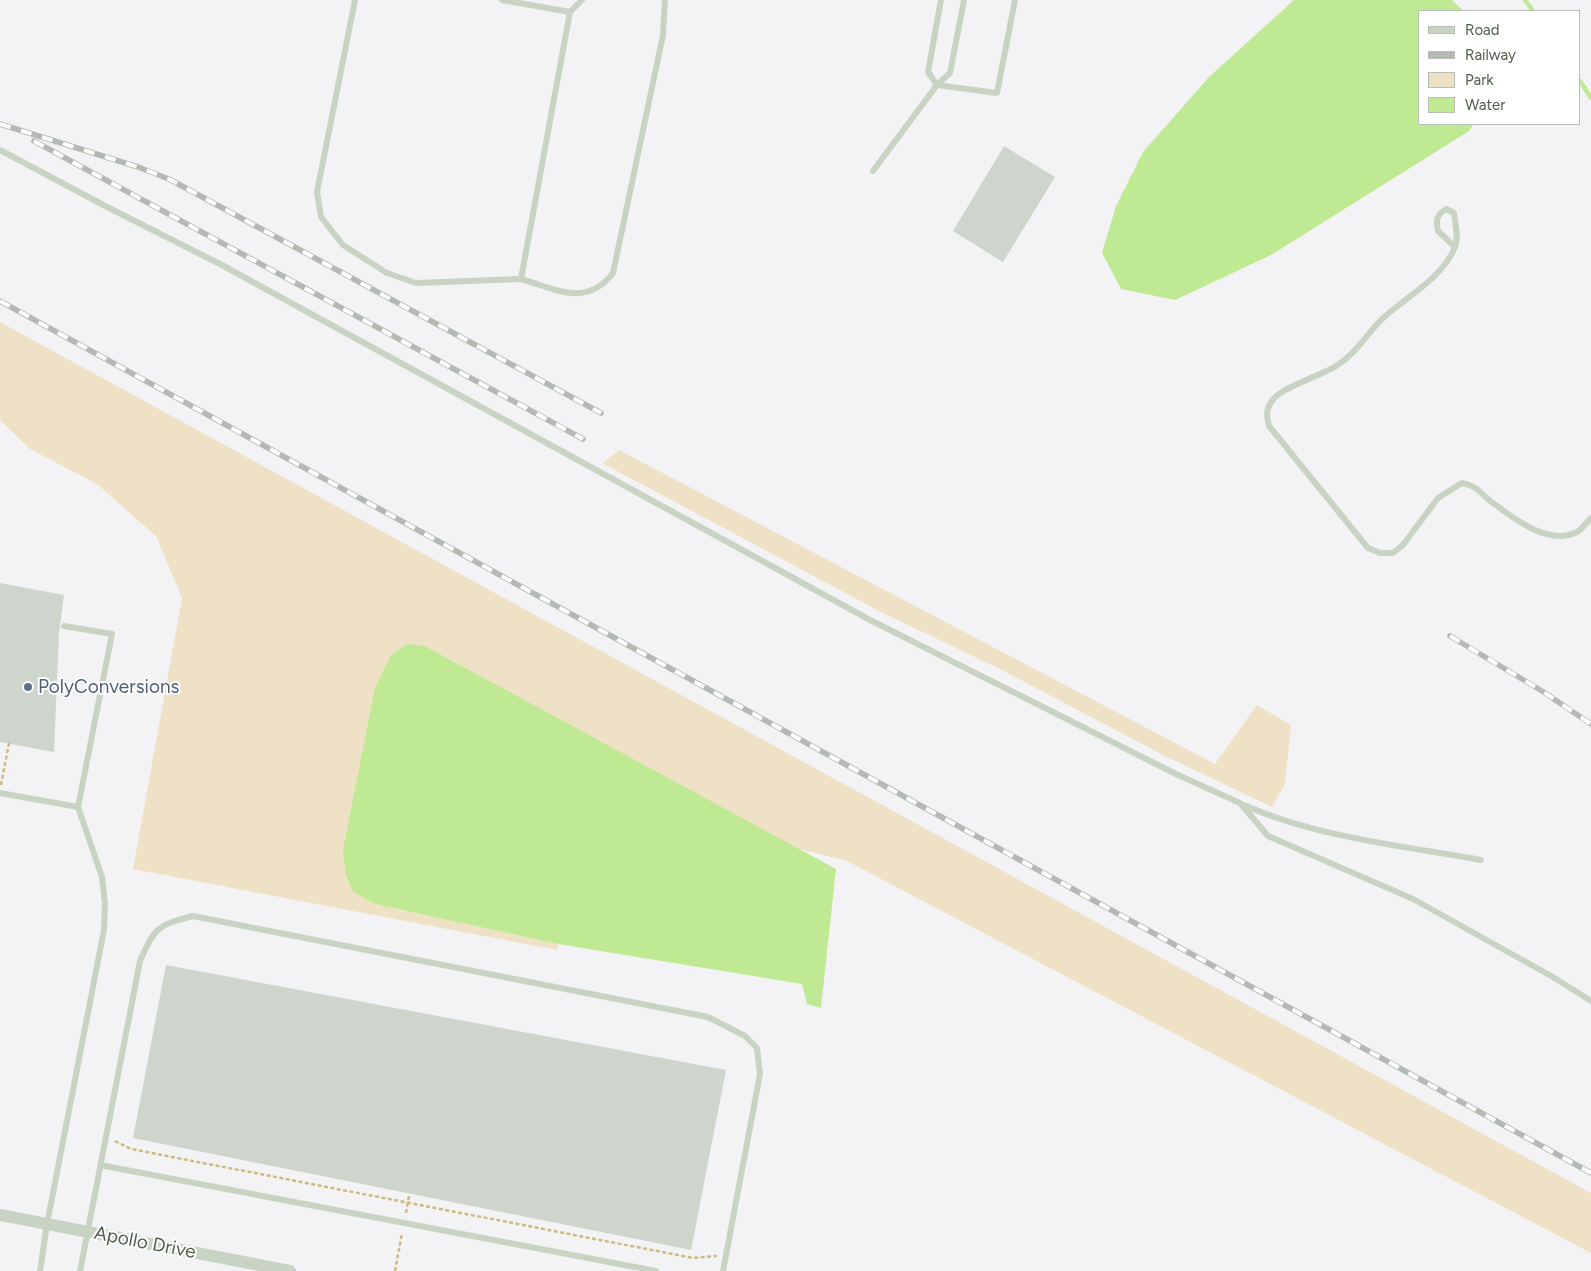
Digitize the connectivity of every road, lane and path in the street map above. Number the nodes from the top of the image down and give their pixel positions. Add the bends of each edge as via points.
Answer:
1 (354, 0) edge
2 (502, 0) edge
3 (582, 0) edge
4 (665, 0) edge
5 (941, 0) edge
6 (964, 0) edge
7 (1015, 0) edge
8 (570, 12) junction
9 (937, 85) junction
10 (0, 150) edge
11 (873, 171) dead end
12 (1455, 247) junction
13 (521, 278) junction
14 (1591, 518) edge
15 (64, 626) dead end
16 (9, 743) dead end
17 (0, 766) edge
18 (5, 767) junction
19 (0, 789) edge
20 (0, 793) edge
21 (1240, 803) junction
22 (78, 807) junction
23 (1480, 860) dead end
24 (1591, 1001) edge
25 (106, 1137) junction
26 (100, 1165) junction
27 (0, 1215) edge
28 (47, 1224) junction
29 (88, 1232) junction
30 (726, 1255) junction
31 (40, 1271) edge
32 (80, 1271) edge
33 (290, 1271) edge
34 (656, 1271) edge
35 (723, 1271) edge

1 - 13 lane via 317,192 321,216 342,245 387,273 416,284
2 - 8 lane
3 - 8 lane
4 - 13 lane via 663,35 613,273 604,285 575,295
5 - 9 lane via 928,72
6 - 9 lane via 950,73
7 - 9 lane via 997,93
8 - 13 lane
9 - 11 lane
10 - 21 lane via 220,264 870,620
12 - 12 lane via 1454,213 1446,209 1436,219 1438,231
12 - 14 lane via 1440,271 1380,321 1336,366 1278,395 1270,403 1269,426 1368,548 1380,553 1393,553 1403,545 1438,498 1462,482 1475,485 1491,502 1546,533 1564,535 1578,531
15 - 22 lane via 112,634
16 - 18 path
17 - 18 path
18 - 19 path
20 - 22 lane
21 - 23 lane via 1264,814 1330,832
21 - 24 lane via 1268,836 1413,899
22 - 28 lane via 102,877 104,930
25 - 26 lane
25 - 30 path via 131,1149 693,1258
25 - 30 lane via 140,962 148,942 163,924 193,916 708,1017 746,1036 757,1048 760,1074
26 - 29 lane
26 - 34 lane
27 - 28 street, Apollo Drive
28 - 29 street, Apollo Drive
28 - 31 lane
29 - 32 lane
29 - 33 street, Apollo Drive
30 - 35 lane

